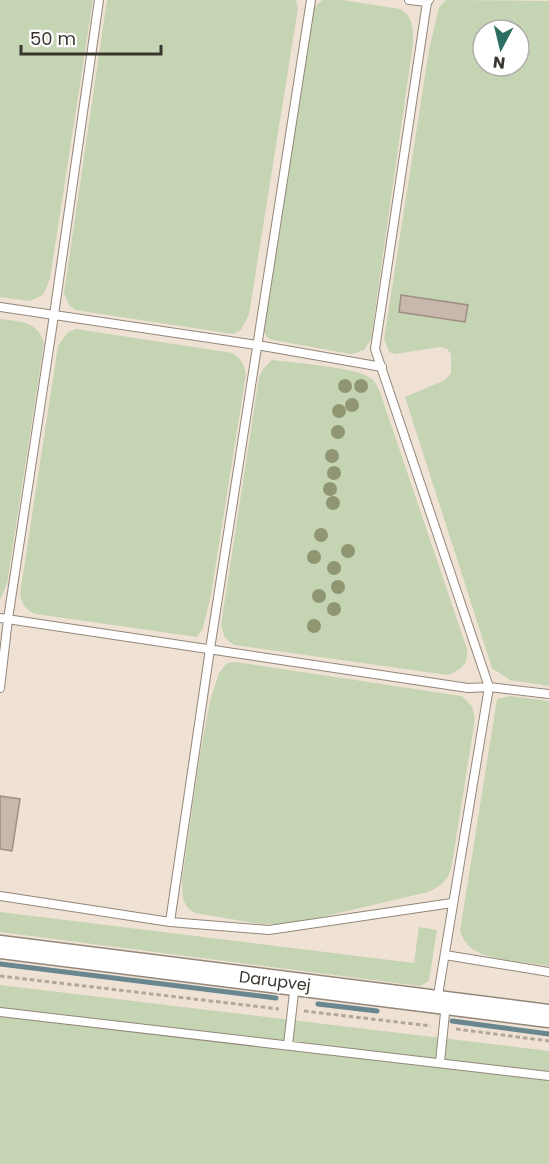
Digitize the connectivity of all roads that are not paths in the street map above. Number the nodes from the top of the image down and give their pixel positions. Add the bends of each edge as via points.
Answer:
1 (99, 0) edge
2 (311, 0) edge
3 (409, 0) edge
4 (428, 1) edge
5 (0, 308) edge
6 (54, 315) junction
7 (257, 345) junction
8 (382, 367) junction
9 (4, 618) edge
10 (210, 649) junction
11 (489, 687) junction
12 (0, 688) edge
13 (549, 694) edge
14 (0, 896) edge
15 (452, 903) junction
16 (170, 922) junction
17 (0, 947) edge
18 (445, 955) junction
19 (549, 972) edge
20 (295, 984) junction
21 (442, 1003) junction
22 (0, 1012) edge
23 (549, 1016) edge
24 (288, 1045) junction
25 (440, 1062) junction
26 (549, 1076) edge

1 - 6 lane
2 - 7 lane
3 - 4 lane
4 - 8 lane via 375,349
5 - 6 lane
6 - 7 lane
6 - 9 lane
7 - 8 lane
7 - 10 lane
8 - 11 lane
9 - 10 lane
9 - 12 lane
10 - 11 lane via 468,688
10 - 16 lane
11 - 13 lane
11 - 15 lane
14 - 16 lane
15 - 16 lane via 269,930
15 - 18 lane
17 - 20 street, Darupvej
18 - 19 lane
18 - 21 lane
20 - 21 street, Darupvej
20 - 24 lane
21 - 23 street, Darupvej
21 - 25 lane
22 - 24 lane
24 - 25 lane
25 - 26 lane

